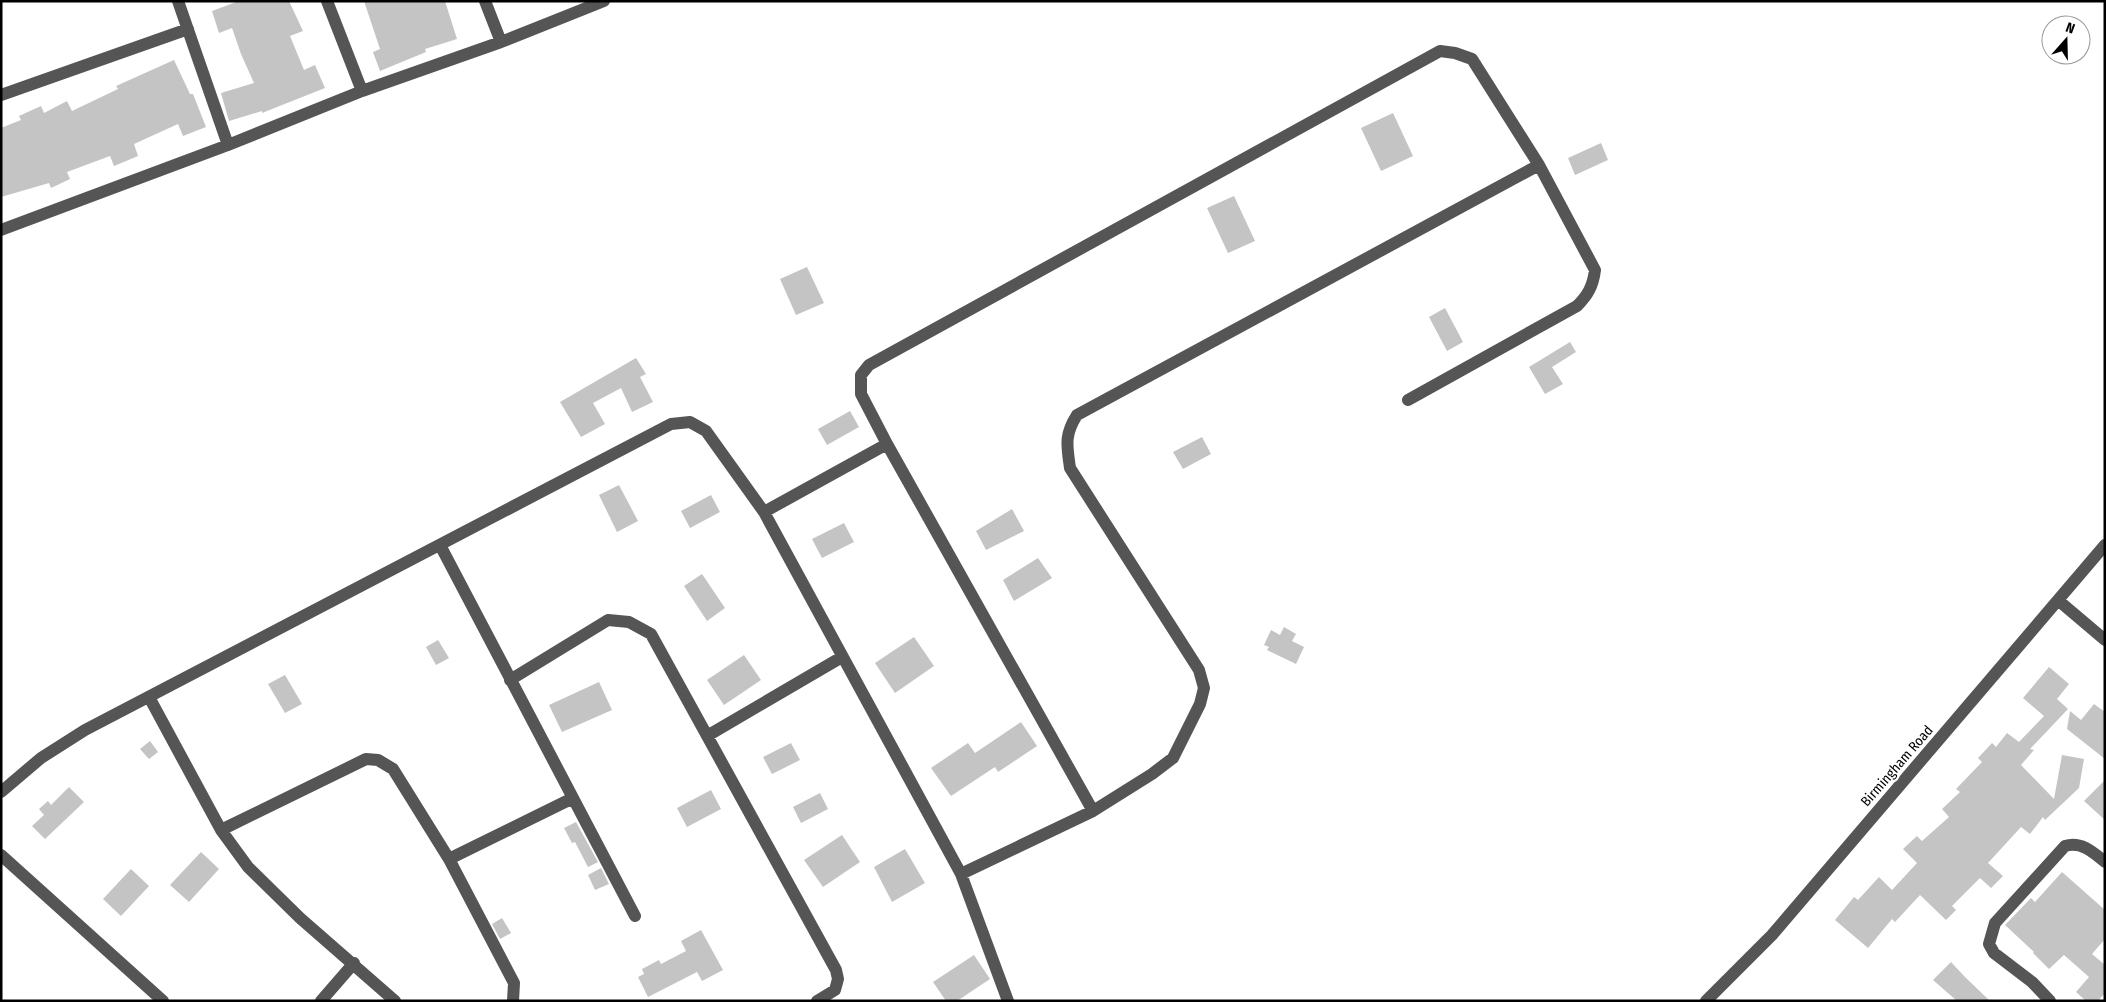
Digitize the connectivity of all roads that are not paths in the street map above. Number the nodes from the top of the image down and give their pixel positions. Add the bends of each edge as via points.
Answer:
1 (178, 1) edge
2 (328, 1) edge
3 (485, 1) edge
4 (604, 1) edge
5 (188, 29) junction
6 (501, 42) junction
7 (362, 91) junction
8 (1, 95) edge
9 (228, 145) junction
10 (1539, 164) junction
11 (1, 230) edge
12 (1408, 400) dead end
13 (887, 444) junction
14 (764, 512) junction
15 (440, 545) junction
16 (2105, 545) edge
17 (2058, 601) junction
18 (2105, 640) edge
19 (842, 657) junction
20 (510, 680) junction
21 (149, 697) junction
22 (707, 736) junction
23 (1, 792) edge
24 (573, 798) junction
25 (1093, 811) junction
26 (221, 830) junction
27 (1, 855) edge
28 (449, 859) junction
29 (2105, 862) edge
30 (961, 874) junction
31 (635, 916) dead end
32 (354, 964) junction
33 (163, 1001) edge
34 (321, 1001) edge
35 (395, 1001) edge
36 (513, 1001) edge
37 (816, 1001) edge
38 (1008, 1001) edge
39 (1706, 1001) edge
40 (2050, 1001) edge

1 - 5 street
2 - 7 street
3 - 6 street
4 - 6 street
5 - 8 street
5 - 9 street
6 - 7 street
7 - 9 street
9 - 11 street
10 - 12 street via 1595,270 1593,284 1586,297 1576,306
10 - 13 street via 1472,59 1440,51 870,365 861,375 861,394
10 - 25 street via 1077,415 1069,428 1067,443 1070,468 1200,670 1204,688 1200,704 1173,758
13 - 14 street
13 - 25 street
14 - 15 street via 706,431 690,422 671,424
14 - 19 street
15 - 20 street
15 - 21 street
16 - 17 street, Birmingham Road
17 - 18 street
17 - 39 street, Birmingham Road via 1772,935
19 - 22 street
19 - 30 street
20 - 22 street via 608,620 629,622 650,634
20 - 24 street
21 - 23 street via 85,730 41,758
21 - 26 street
22 - 37 street via 836,970 838,979 834,990
24 - 28 street
24 - 31 street
25 - 30 street
26 - 28 street via 366,759 378,760 393,769
26 - 32 street via 248,867 300,918
27 - 33 street
28 - 36 street via 514,983
29 - 40 street via 2089,849 2071,844 2065,846 1995,923 1989,944 1994,952
30 - 38 street
32 - 34 street
32 - 35 street

